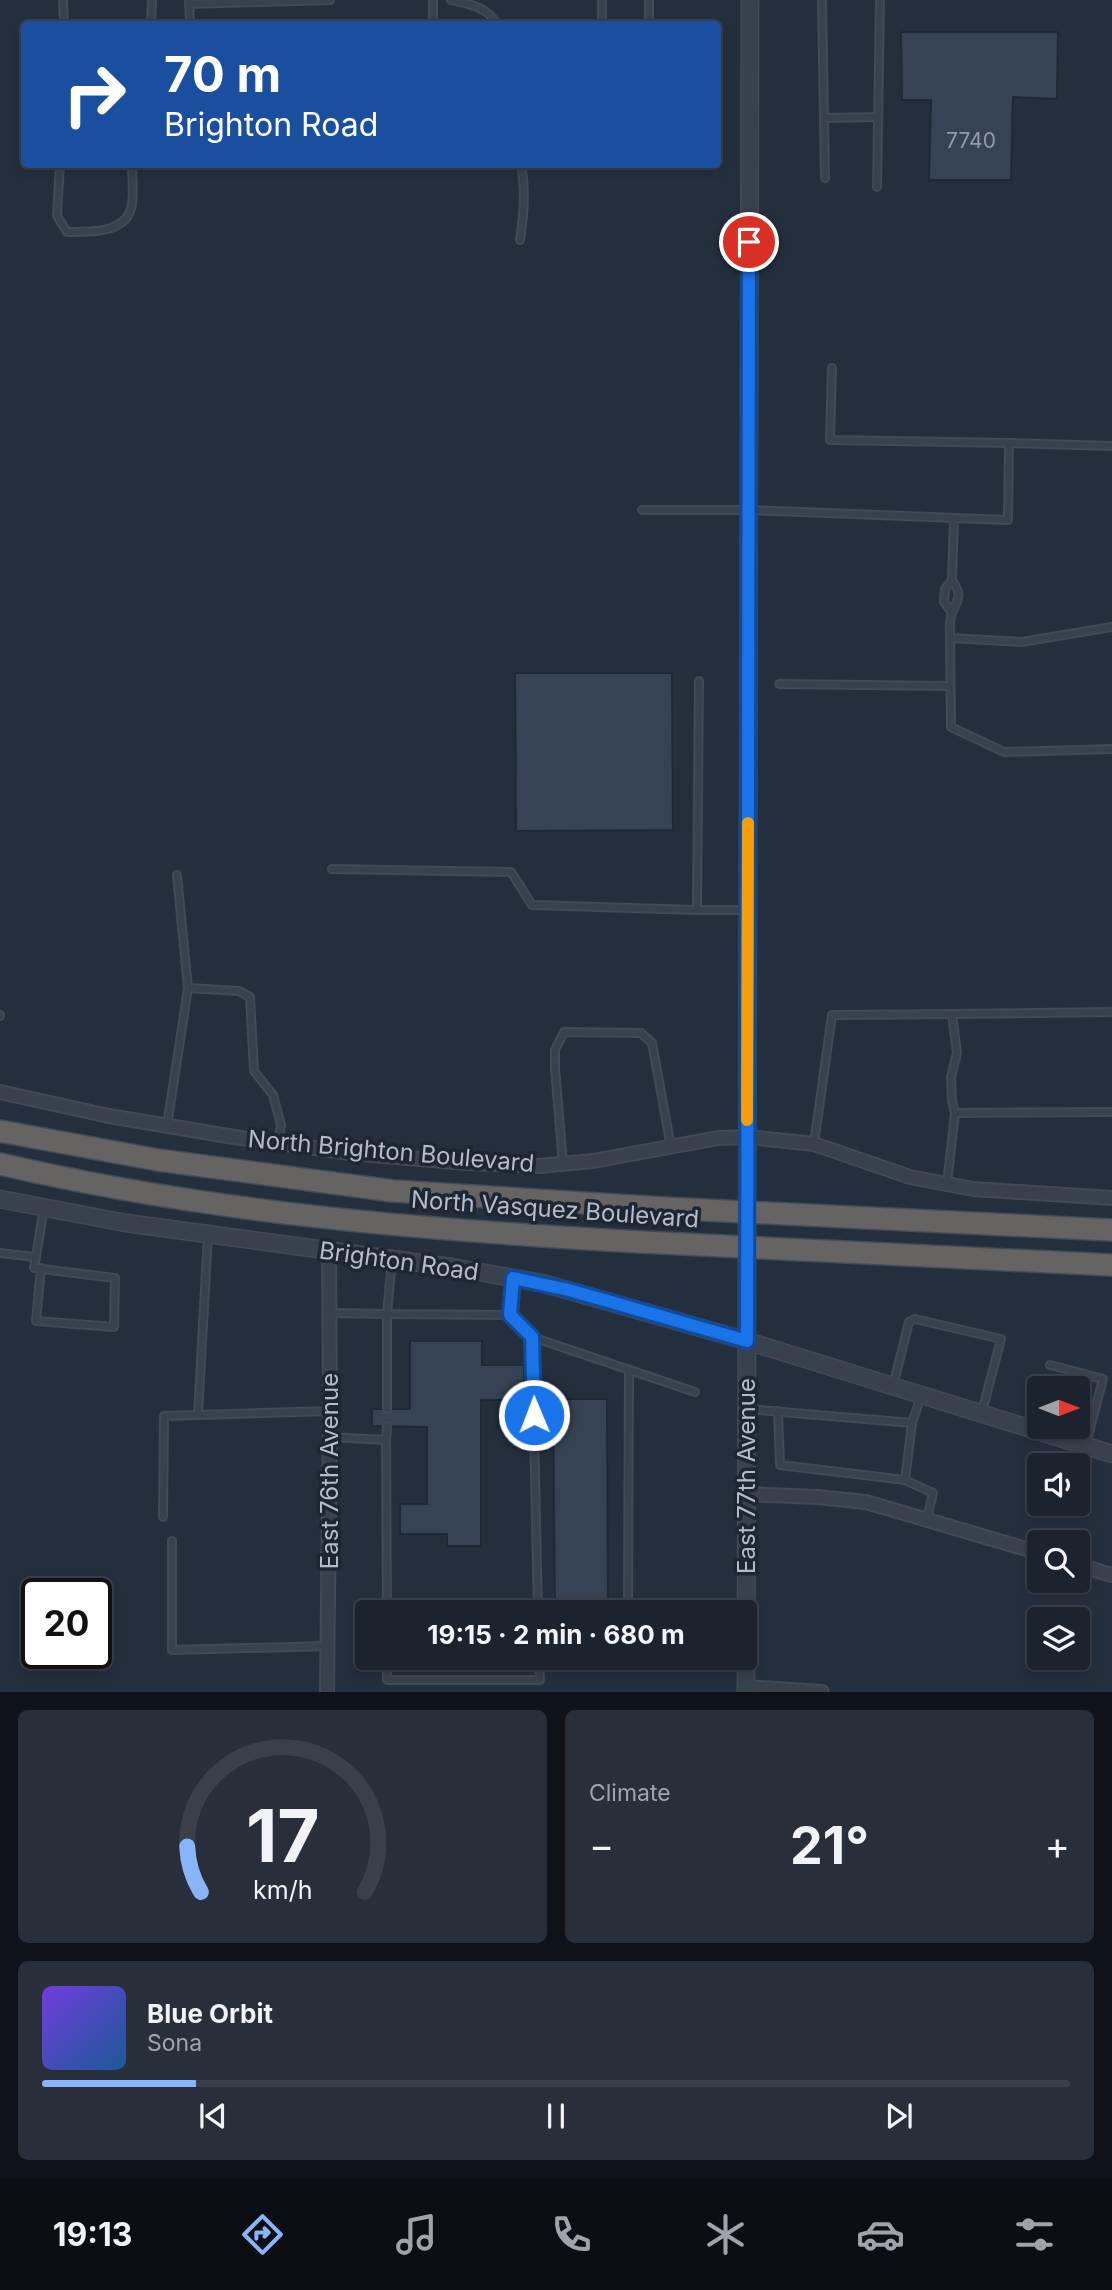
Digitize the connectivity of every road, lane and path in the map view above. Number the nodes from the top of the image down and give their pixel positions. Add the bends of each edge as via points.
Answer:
1 (63, 0) edge
2 (152, 0) edge
3 (330, 0) edge
4 (433, 0) edge
5 (451, 0) edge
6 (602, 0) edge
7 (649, 0) edge
8 (750, 0) edge
9 (822, 0) edge
10 (880, 0) edge
11 (189, 2) edge
12 (64, 21) edge
13 (151, 21) edge
14 (190, 21) edge
15 (433, 21) edge
16 (495, 21) edge
17 (602, 21) edge
18 (649, 21) edge
19 (878, 117) junction
20 (824, 118) junction
21 (60, 168) edge
22 (132, 168) edge
23 (522, 168) edge
24 (825, 178) dead end
25 (877, 187) dead end
26 (520, 240) dead end
27 (832, 368) dead end
28 (1009, 443) junction
29 (1112, 446) edge
30 (642, 510) dead end
31 (749, 510) junction
32 (954, 518) junction
33 (952, 580) junction
34 (952, 613) junction
35 (1112, 627) edge
36 (950, 638) junction
37 (699, 681) dead end
38 (779, 684) dead end
39 (950, 685) junction
40 (1112, 749) edge
41 (332, 869) dead end
42 (177, 875) dead end
43 (697, 910) junction
44 (748, 910) junction
45 (188, 988) junction
46 (1112, 1012) edge
47 (952, 1014) junction
48 (0, 1092) edge
49 (1112, 1112) edge
50 (955, 1113) junction
51 (167, 1126) junction
52 (0, 1131) edge
53 (747, 1137) junction
54 (278, 1143) junction
55 (814, 1144) junction
56 (671, 1147) junction
57 (0, 1164) edge
58 (563, 1164) junction
59 (947, 1184) junction
60 (1112, 1198) edge
61 (0, 1199) edge
62 (44, 1208) junction
63 (747, 1212) junction
64 (1112, 1230) edge
65 (208, 1234) junction
66 (747, 1248) junction
67 (329, 1251) junction
68 (0, 1253) edge
69 (36, 1257) junction
70 (392, 1260) junction
71 (1112, 1265) edge
72 (41, 1268) junction
73 (513, 1278) junction
74 (329, 1313) junction
75 (387, 1314) junction
76 (510, 1315) junction
77 (532, 1337) junction
78 (747, 1341) junction
79 (1050, 1365) dead end
80 (629, 1370) junction
81 (893, 1386) junction
82 (695, 1392) dead end
83 (921, 1395) junction
84 (387, 1409) dead end
85 (747, 1409) junction
86 (330, 1411) junction
87 (778, 1411) junction
88 (982, 1414) junction
89 (198, 1415) junction
90 (912, 1423) junction
91 (387, 1426) dead end
92 (330, 1437) junction
93 (386, 1440) junction
94 (1086, 1446) junction
95 (1112, 1454) edge
96 (905, 1480) junction
97 (747, 1494) junction
98 (163, 1517) dead end
99 (927, 1519) junction
100 (172, 1541) dead end
101 (1027, 1549) edge
102 (1090, 1569) edge
103 (1112, 1575) edge
104 (387, 1600) edge
105 (538, 1600) edge
106 (628, 1600) edge
107 (328, 1646) junction
108 (387, 1670) edge
109 (540, 1670) edge
110 (746, 1689) edge
111 (327, 1692) edge
112 (822, 1692) edge

1 - 12 lane
2 - 13 lane
3 - 11 lane
4 - 15 lane
5 - 16 lane via 477,5
6 - 17 lane
7 - 18 lane
8 - 31 street, East 77th Avenue
9 - 20 lane
10 - 19 lane
11 - 14 lane
19 - 20 lane
19 - 25 lane
20 - 24 lane
21 - 22 lane via 57,216 67,232 98,232 122,223 132,207
23 - 26 lane
27 - 28 lane via 830,440
28 - 29 lane
28 - 32 lane via 1008,520
30 - 31 lane
31 - 32 lane
31 - 44 street, East 77th Avenue
32 - 33 lane
33 - 34 lane via 958,589 958,606
33 - 34 lane via 945,589 944,602
34 - 36 lane
35 - 36 lane via 1022,642
36 - 39 lane
37 - 43 lane
38 - 39 lane
39 - 40 lane via 951,727 1004,752
41 - 43 lane via 511,872 532,905
42 - 45 lane
43 - 44 lane
44 - 53 street, East 77th Avenue
45 - 51 lane
45 - 54 lane via 239,991 250,998 254,1071 273,1095 281,1125
46 - 47 lane
47 - 50 lane via 957,1053 951,1077
47 - 55 lane via 832,1015
48 - 51 street, North Brighton Boulevard
49 - 50 lane
50 - 59 lane
51 - 54 street, North Brighton Boulevard
52 - 63 highway, North Vasquez Boulevard via 158,1160 393,1191
53 - 55 street, North Brighton Boulevard
53 - 56 street, North Brighton Boulevard
53 - 63 street, East 77th Avenue
54 - 58 street, North Brighton Boulevard via 467,1163
55 - 59 street, North Brighton Boulevard via 910,1177
56 - 58 street, North Brighton Boulevard
56 - 58 lane via 652,1043 641,1033 564,1032 555,1050
57 - 66 highway, North Vasquez Boulevard via 170,1196 323,1218
59 - 60 street, North Brighton Boulevard
61 - 62 street, Brighton Road
62 - 65 street, Brighton Road
62 - 69 lane
63 - 64 highway, North Vasquez Boulevard
63 - 66 street, East 77th Avenue
65 - 67 street, Brighton Road
65 - 89 lane
66 - 71 highway, North Vasquez Boulevard
66 - 78 street, East 77th Avenue
67 - 70 street, Brighton Road
67 - 74 street, East 76th Avenue
68 - 69 lane
69 - 72 lane via 34,1268
70 - 73 street, Brighton Road
70 - 75 lane
72 - 72 lane via 115,1278 114,1327 36,1321
73 - 76 lane
73 - 78 street, Brighton Road
74 - 75 lane
74 - 86 street, East 76th Avenue
75 - 76 lane
75 - 84 lane
76 - 77 lane
77 - 80 lane
77 - 105 lane
78 - 81 street, Brighton Road
78 - 85 street, East 77th Avenue
79 - 94 lane via 1103,1379
80 - 82 lane
80 - 106 lane
81 - 83 street, Brighton Road
81 - 88 lane via 909,1322 915,1319 1001,1339
83 - 88 street, Brighton Road
83 - 90 lane
85 - 87 lane
85 - 97 street, East 77th Avenue
86 - 89 lane
86 - 92 street, East 76th Avenue
87 - 90 lane
87 - 96 lane via 780,1465
88 - 94 street, Brighton Road
89 - 98 lane via 164,1416
90 - 96 lane
91 - 93 lane
92 - 93 lane
92 - 107 street, East 76th Avenue
93 - 104 lane
94 - 95 street, Brighton Road
96 - 99 lane via 933,1493
97 - 99 street via 841,1499
97 - 110 street, East 77th Avenue
99 - 101 street
100 - 107 lane via 172,1650
102 - 103 street
107 - 111 street, East 76th Avenue
108 - 109 lane via 387,1680 540,1680
110 - 112 street

